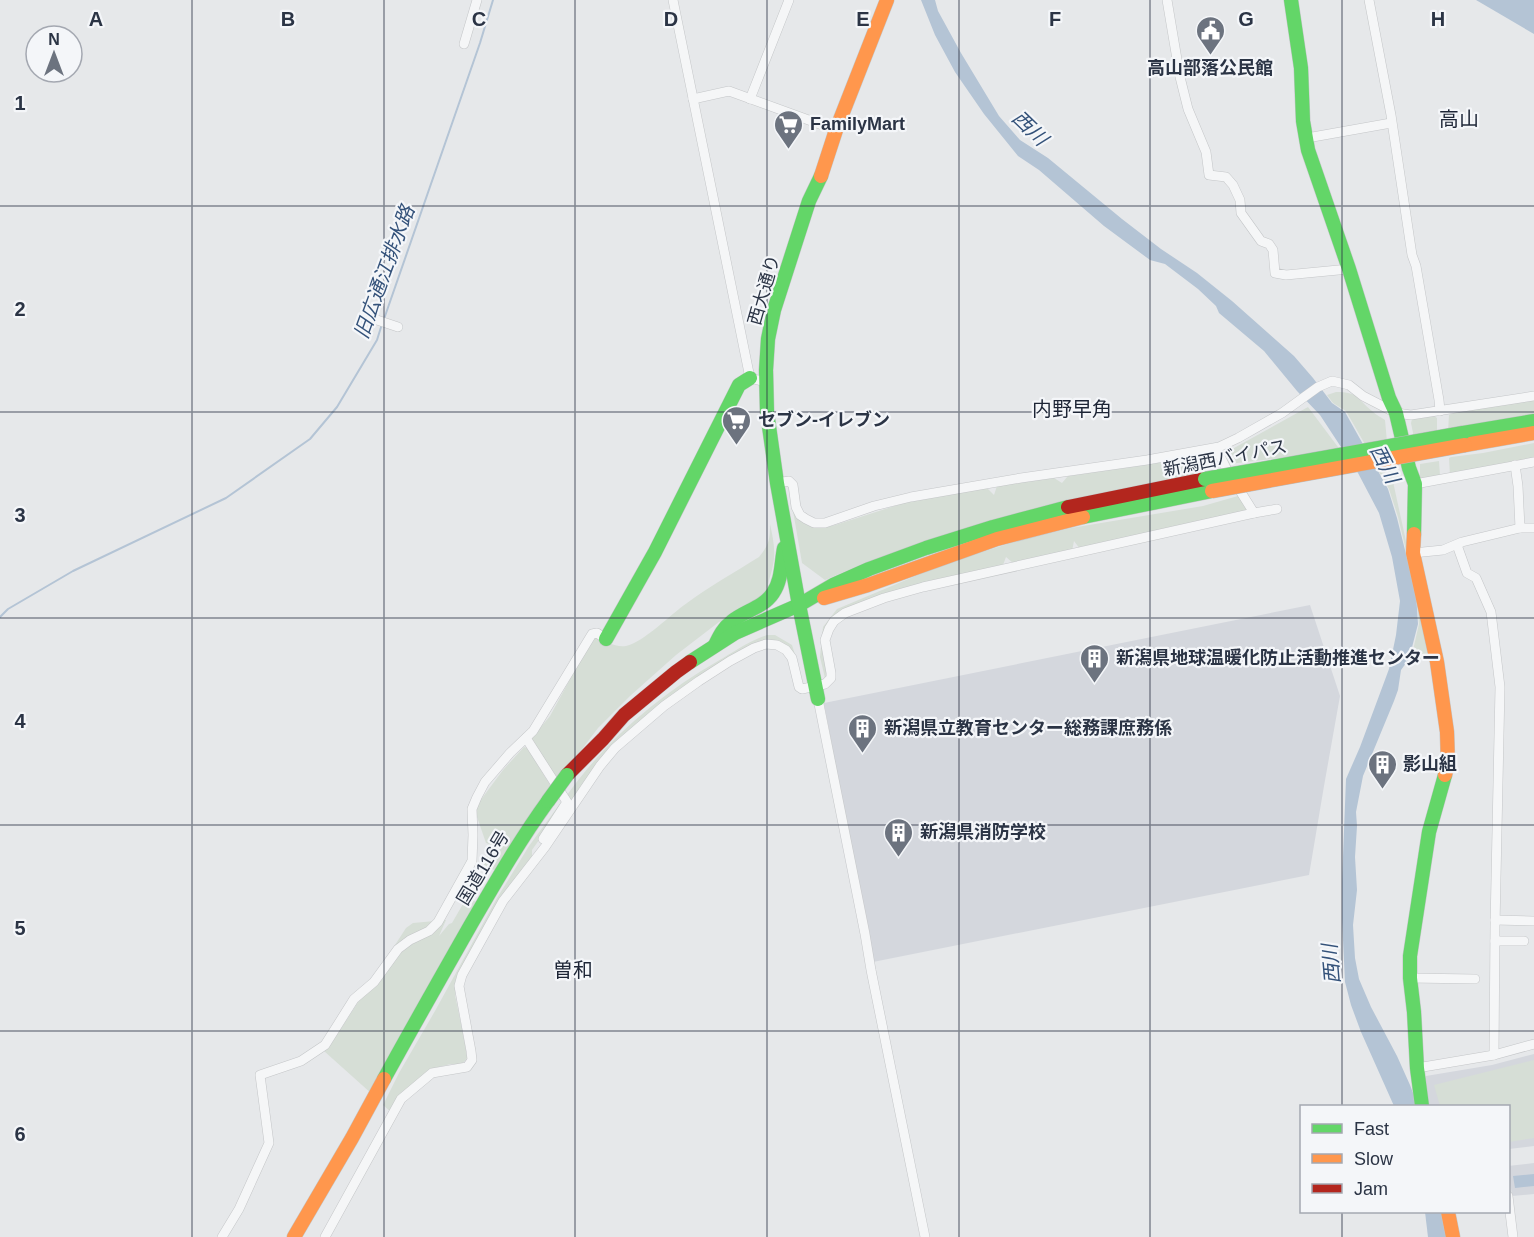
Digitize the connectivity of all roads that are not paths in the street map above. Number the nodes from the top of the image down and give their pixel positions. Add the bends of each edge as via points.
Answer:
1 (477, 0) edge
2 (673, 0) edge
3 (789, 0) edge
4 (887, 0) edge
5 (1167, 0) edge
6 (1291, 0) edge
7 (1369, 0) edge
8 (464, 44) dead end
9 (693, 99) junction
10 (750, 99) junction
11 (1391, 123) junction
12 (836, 130) junction
13 (1307, 138) junction
14 (1348, 269) junction
15 (371, 318) dead end
16 (398, 327) dead end
17 (750, 378) junction
18 (766, 382) junction
19 (1534, 396) edge
20 (1440, 411) junction
21 (1396, 413) junction
22 (1534, 421) edge
23 (1534, 433) edge
24 (1464, 439) junction
25 (1216, 448) junction
26 (1534, 462) edge
27 (1515, 465) junction
28 (777, 483) junction
29 (1414, 484) junction
30 (1208, 485) junction
31 (1277, 510) dead end
32 (1254, 513) junction
33 (1520, 528) junction
34 (1534, 528) edge
35 (787, 539) junction
36 (1457, 545) junction
37 (1413, 553) junction
38 (799, 605) junction
39 (606, 639) joint
40 (715, 645) junction
41 (817, 693) junction
42 (526, 738) junction
43 (545, 847) junction
44 (1495, 920) junction
45 (1533, 921) edge
46 (1495, 941) junction
47 (1524, 941) dead end
48 (1410, 978) junction
49 (1475, 979) dead end
50 (1534, 1044) edge
51 (1494, 1055) junction
52 (1417, 1068) junction
53 (1422, 1105) edge
54 (1510, 1206) edge
55 (1448, 1213) edge
56 (222, 1237) edge
57 (294, 1237) edge
58 (325, 1237) edge
59 (925, 1237) edge
60 (1453, 1237) edge
61 (1513, 1237) edge

1 - 8 street
2 - 9 street
3 - 10 street
4 - 12 main road, 西大通り
5 - 14 street via 1180,77 1206,152 1209,175 1226,177 1233,185 1241,213 1261,242 1273,250 1275,273
6 - 13 main road
7 - 11 street
9 - 10 street via 729,91
9 - 17 street
10 - 12 street
11 - 13 street
11 - 20 street
12 - 18 main road, 西大通り via 774,310
13 - 14 main road via 1311,165
14 - 21 main road
15 - 16 street
17 - 18 street
17 - 39 main road via 740,385
18 - 28 main road, 西大通り
19 - 20 street
20 - 21 street
21 - 25 street via 1349,385 1332,381
21 - 29 main road
22 - 24 main road, 新潟西バイパス
23 - 24 main road, 新潟西バイパス
24 - 30 main road, 新潟西バイパス, bridge
25 - 28 street via 911,497 825,523 814,523 800,515 793,484
25 - 32 street
26 - 27 street
27 - 29 street
27 - 33 street
28 - 35 main road, 西大通り
29 - 37 main road
30 - 38 main road, 新潟西バイパス via 998,539
30 - 38 main road, 新潟西バイパス via 1065,508 993,527 869,569
31 - 32 street
32 - 41 street via 923,587 845,613 834,621 825,640 831,678
33 - 34 street
33 - 36 street
35 - 38 main road, 西大通り
35 - 40 main road via 780,577 772,595 731,622
36 - 37 street
36 - 44 street via 1467,573 1476,578 1491,612 1500,687
37 - 48 main road via 1437,662 1448,764 1429,832
38 - 40 main road, 国道116号
38 - 41 main road, 西大通り
39 - 42 street via 592,634
40 - 57 main road, 国道116号, bridge via 624,715 567,775 529,827
41 - 43 street via 799,687 792,658 786,650 766,644 754,648 664,706 615,748
41 - 59 street
42 - 43 street via 567,802 540,844
42 - 56 street via 485,782 477,797 471,810 472,861 438,922 398,949 374,982 354,999 325,1045 301,1061 260,1075 269,1143
43 - 58 street via 503,901 462,975 459,986 472,1060 467,1066 432,1073 401,1100
44 - 45 street
44 - 46 street
46 - 47 street
46 - 51 street
48 - 49 street
48 - 52 main road
50 - 51 street
51 - 52 street
52 - 53 main road
54 - 61 street
55 - 60 main road

